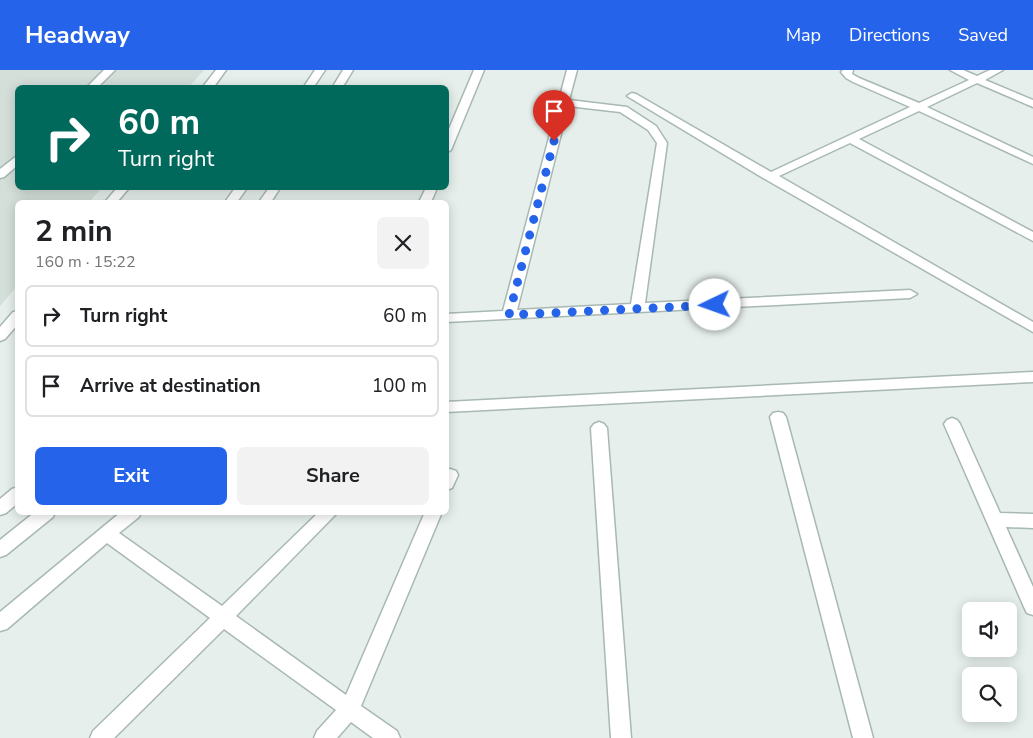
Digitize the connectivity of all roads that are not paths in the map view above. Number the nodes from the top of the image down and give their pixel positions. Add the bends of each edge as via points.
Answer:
1 (110, 70) edge
2 (221, 70) edge
3 (320, 70) edge
4 (348, 70) edge
5 (479, 70) edge
6 (572, 70) edge
7 (848, 70) edge
8 (955, 70) edge
9 (998, 70) edge
10 (977, 80) junction
11 (94, 85) edge
12 (209, 85) edge
13 (310, 85) edge
14 (339, 85) edge
15 (632, 96) dead end
16 (564, 103) junction
17 (1033, 104) edge
18 (919, 107) junction
19 (851, 139) junction
20 (449, 143) edge
21 (15, 161) edge
22 (1033, 161) edge
23 (0, 175) edge
24 (769, 177) junction
25 (121, 190) edge
26 (113, 200) edge
27 (1033, 237) edge
28 (910, 294) dead end
29 (637, 309) junction
30 (509, 315) junction
31 (15, 318) edge
32 (449, 318) edge
33 (1033, 328) edge
34 (0, 336) edge
35 (1033, 377) edge
36 (449, 407) edge
37 (778, 418) dead end
38 (952, 424) dead end
39 (599, 428) dead end
40 (15, 496) edge
41 (0, 508) edge
42 (43, 515) edge
43 (129, 515) edge
44 (327, 515) edge
45 (433, 515) edge
46 (995, 520) junction
47 (1033, 521) edge
48 (107, 534) junction
49 (0, 550) edge
50 (1033, 607) edge
51 (223, 617) junction
52 (0, 623) edge
53 (350, 709) junction
54 (100, 738) edge
55 (324, 738) edge
56 (390, 738) edge
57 (621, 738) edge
58 (863, 738) edge

1 - 11 street
2 - 12 street
3 - 13 street
4 - 14 street
5 - 20 street
6 - 16 street
7 - 18 street via 849,76 856,80
8 - 10 street
9 - 10 street
10 - 17 street
10 - 18 street
15 - 24 street
16 - 29 street via 623,109 652,128 662,143
16 - 30 street
18 - 19 street
18 - 22 street
19 - 24 street
19 - 27 street
21 - 23 street
24 - 33 street
25 - 26 street
28 - 29 street
29 - 30 street
30 - 32 street
31 - 34 street
35 - 36 street
37 - 58 street
38 - 46 street
39 - 57 street
40 - 41 street
42 - 49 street
43 - 48 street
44 - 51 street
45 - 53 street
46 - 47 street
46 - 50 street
48 - 51 street
48 - 52 street
51 - 53 street
51 - 54 street
53 - 55 street
53 - 56 street

